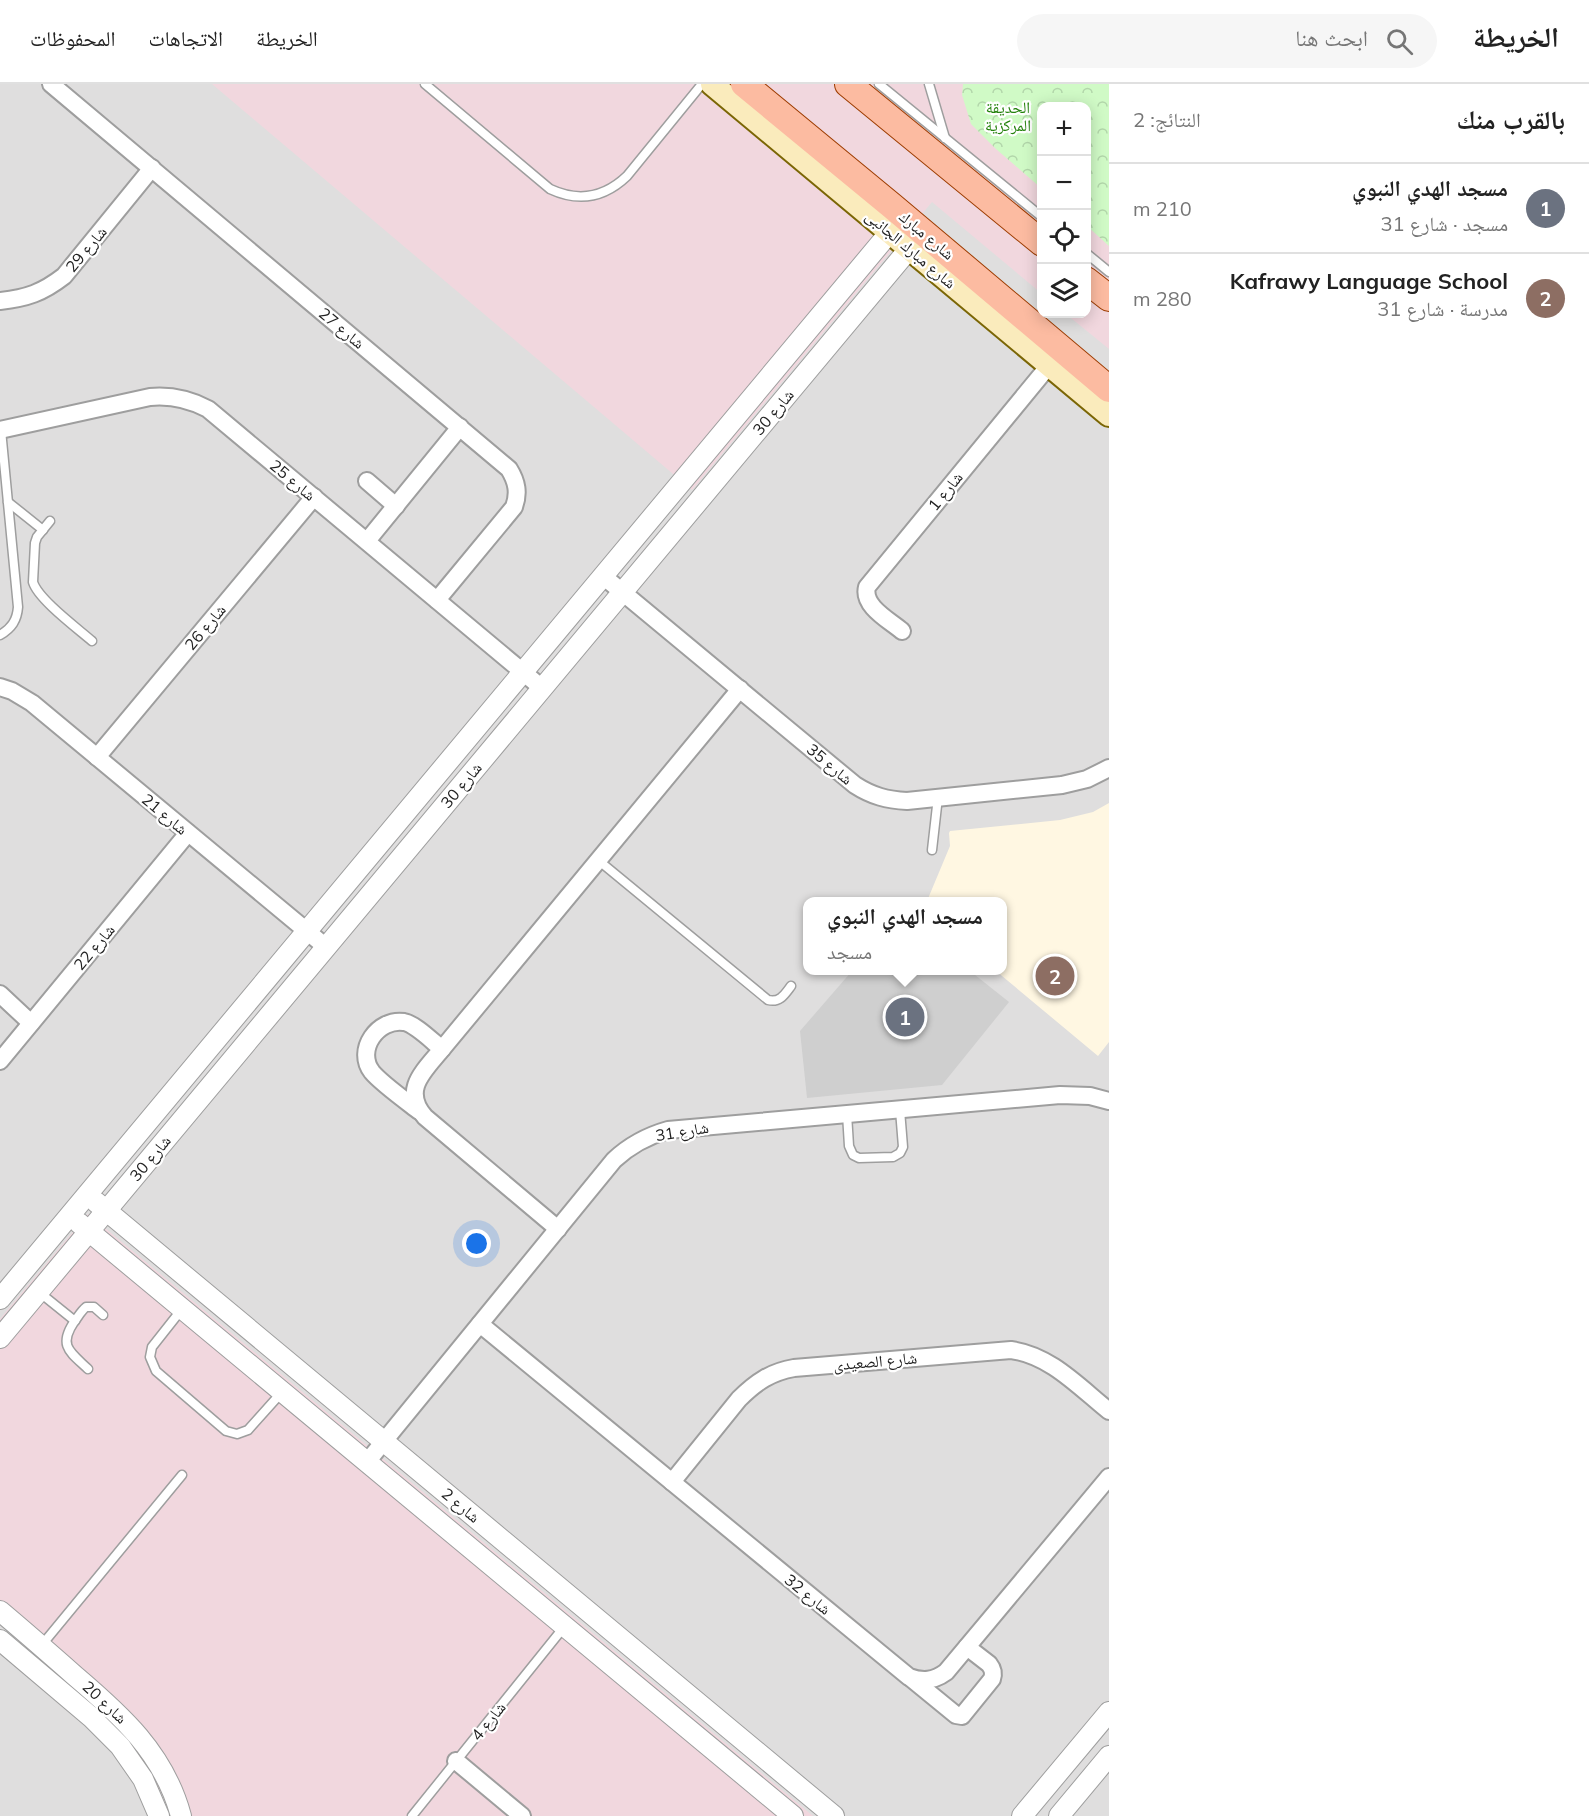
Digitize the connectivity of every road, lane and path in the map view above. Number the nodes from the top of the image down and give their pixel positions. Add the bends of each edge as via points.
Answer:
1 (51, 84) edge
2 (425, 84) edge
3 (702, 84) edge
4 (712, 84) edge
5 (744, 84) edge
6 (848, 84) edge
7 (879, 84) edge
8 (929, 84) edge
9 (945, 138) junction
10 (947, 166) junction
11 (152, 168) junction
12 (1037, 214) edge
13 (897, 224) junction
14 (916, 240) junction
15 (1037, 240) edge
16 (1091, 257) edge
17 (1109, 272) edge
18 (1091, 284) edge
19 (1109, 298) edge
20 (0, 301) edge
21 (1055, 357) junction
22 (1109, 389) edge
23 (1109, 415) edge
24 (460, 427) junction
25 (0, 430) edge
26 (367, 481) dead end
27 (314, 498) junction
28 (8, 502) junction
29 (396, 506) junction
30 (50, 521) dead end
31 (43, 530) junction
32 (367, 542) junction
33 (603, 576) junction
34 (623, 592) junction
35 (437, 600) junction
36 (902, 631) dead end
37 (0, 635) edge
38 (92, 641) dead end
39 (523, 672) junction
40 (0, 687) edge
41 (542, 688) junction
42 (740, 689) junction
43 (97, 757) junction
44 (1109, 768) edge
45 (938, 797) junction
46 (188, 833) junction
47 (932, 850) dead end
48 (598, 860) junction
49 (306, 931) junction
50 (326, 947) junction
51 (791, 986) dead end
52 (0, 994) edge
53 (32, 1023) junction
54 (442, 1049) junction
55 (0, 1061) edge
56 (1109, 1101) edge
57 (900, 1110) junction
58 (847, 1114) junction
59 (425, 1117) junction
60 (87, 1194) junction
61 (106, 1210) junction
62 (70, 1215) junction
63 (558, 1229) junction
64 (89, 1232) junction
65 (39, 1292) junction
66 (0, 1299) edge
67 (182, 1309) junction
68 (103, 1314) dead end
69 (75, 1321) junction
70 (480, 1324) junction
71 (0, 1338) edge
72 (88, 1369) dead end
73 (282, 1392) junction
74 (1109, 1411) edge
75 (384, 1441) junction
76 (367, 1462) junction
77 (182, 1475) dead end
78 (1109, 1477) edge
79 (672, 1482) junction
80 (0, 1611) edge
81 (564, 1626) junction
82 (0, 1640) edge
83 (41, 1646) junction
84 (967, 1647) junction
85 (909, 1677) junction
86 (1109, 1712) edge
87 (735, 1733) junction
88 (718, 1754) junction
89 (1109, 1756) edge
90 (456, 1761) junction
91 (159, 1816) edge
92 (181, 1816) edge
93 (412, 1816) edge
94 (522, 1816) edge
95 (793, 1816) edge
96 (834, 1816) edge
97 (1022, 1816) edge
98 (1059, 1816) edge

1 - 11 street, شارع 27
2 - 3 lane via 550,189 580,197 601,194 627,177
4 - 13 main road, شارع مبارك الجانبى
5 - 13 main road, شارع مبارك
6 - 10 main road
7 - 9 lane
8 - 9 lane
9 - 10 main road
9 - 12 lane
10 - 15 main road
11 - 20 street, شارع 29 via 64,276 32,296
11 - 24 street, شارع 27
13 - 14 main road, شارع مبارك
13 - 33 street, شارع 30
14 - 21 main road, شارع مبارك
14 - 34 street, شارع 30
16 - 17 lane
18 - 19 main road
21 - 22 main road, شارع مبارك
21 - 23 main road
21 - 36 street, شارع 1 via 867,587 867,600
24 - 29 street
24 - 35 street, شارع 27 via 509,469 516,483 517,499 510,514
25 - 27 street, شارع 25 via 150,397 180,398 208,409
25 - 28 lane
26 - 29 street
27 - 32 street, شارع 25
27 - 43 street, شارع 26
28 - 31 lane
28 - 37 lane via 18,607 12,626
29 - 32 street
30 - 31 lane
31 - 38 lane via 34,547 35,588
32 - 35 street, شارع 25
33 - 34 street, شارع 35
33 - 39 street, شارع 30
34 - 41 street, شارع 30
34 - 42 street, شارع 35
35 - 39 street, شارع 25
39 - 41 street, شارع 25
39 - 49 street, شارع 30
40 - 43 street, شارع 21 via 32,703
41 - 50 street, شارع 30
42 - 45 street, شارع 35 via 867,792 897,801
42 - 48 street
43 - 46 street, شارع 21
44 - 45 street, شارع 35 via 1075,783
45 - 47 lane
46 - 49 street, شارع 21
46 - 53 street, شارع 22
48 - 51 lane via 768,1000 776,1001
48 - 54 street
49 - 50 street, شارع 21
49 - 60 street, شارع 30
50 - 61 street, شارع 30
52 - 53 street
53 - 55 street, شارع 22
54 - 59 street via 416,1084 415,1098
54 - 59 street via 403,1022 381,1027 368,1044 367,1059 373,1072
56 - 57 street, شارع 31 via 1060,1095
57 - 58 street, شارع 31
57 - 58 lane via 903,1147 892,1157 853,1155
58 - 63 street, شارع 31 via 668,1130 649,1136 614,1160
59 - 63 street
60 - 61 street, شارع 2
60 - 62 street, شارع 30
61 - 64 street, شارع 30
61 - 75 street, شارع 2
62 - 64 street, شارع 2
62 - 66 street, شارع 30
63 - 70 street, شارع 31
64 - 65 street, شارع 30
64 - 67 street, شارع 2
65 - 69 lane
65 - 71 street, شارع 30
67 - 73 street, شارع 2
67 - 73 lane via 152,1347 152,1362 156,1371 226,1431 237,1434 248,1430
68 - 69 lane via 94,1307 86,1307
69 - 72 lane via 66,1344
70 - 75 street, شارع 31
70 - 79 street, شارع 32
73 - 76 street, شارع 2
74 - 79 street, شارع الصعيدى via 1050,1363 1011,1350 794,1368 771,1374 751,1386
75 - 76 street, شارع 31
75 - 87 street, شارع 2
76 - 81 street, شارع 2
77 - 83 lane
78 - 84 street
79 - 85 street, شارع 32
80 - 83 street, شارع 20
81 - 88 street, شارع 2
81 - 90 lane, شارع 4
82 - 91 street, شارع 20 via 113,1738 132,1762
83 - 92 street, شارع 20 via 133,1729 160,1768
84 - 85 street via 940,1677 925,1681
84 - 85 street, شارع 32 via 992,1667 993,1675 962,1716
86 - 97 street
87 - 88 street
87 - 96 street, شارع 2
88 - 95 street, شارع 2
89 - 98 street
90 - 93 lane, شارع 4
90 - 94 street

